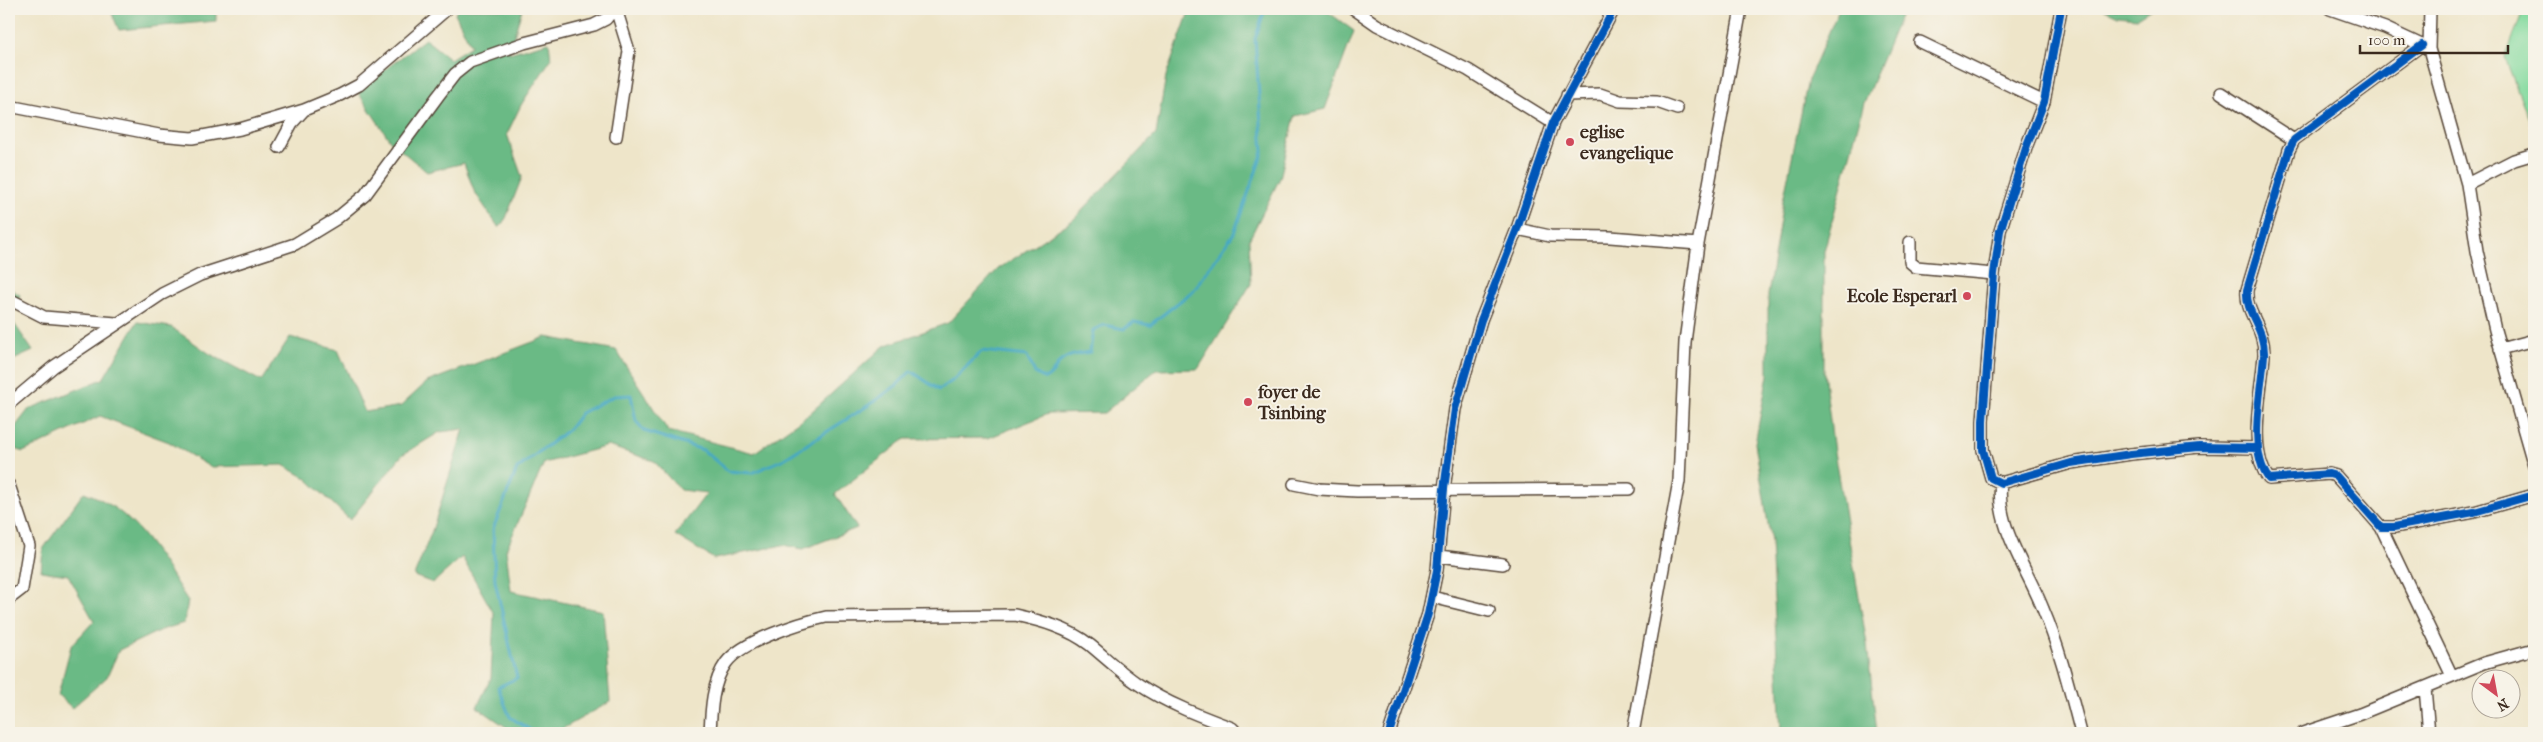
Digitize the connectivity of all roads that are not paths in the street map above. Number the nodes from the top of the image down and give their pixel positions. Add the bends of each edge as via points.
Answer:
1 (447, 9) edge
2 (615, 9) edge
3 (1354, 9) edge
4 (1614, 9) edge
5 (1741, 9) edge
6 (2061, 9) edge
7 (2330, 9) edge
8 (2430, 9) edge
9 (1920, 42) dead end
10 (2426, 47) junction
11 (2221, 93) dead end
12 (1567, 95) junction
13 (2044, 102) junction
14 (14, 107) dead end
15 (1677, 109) dead end
16 (304, 110) junction
17 (1554, 123) junction
18 (616, 137) dead end
19 (2294, 140) junction
20 (279, 147) dead end
21 (2534, 154) edge
22 (2467, 184) junction
23 (1517, 228) junction
24 (1910, 242) dead end
25 (1698, 244) junction
26 (1994, 274) junction
27 (9, 299) edge
28 (116, 323) junction
29 (2534, 340) edge
30 (2500, 349) junction
31 (9, 404) edge
32 (2258, 448) junction
33 (2534, 466) edge
34 (2001, 483) junction
35 (1294, 484) dead end
36 (9, 485) edge
37 (1444, 489) junction
38 (1629, 489) dead end
39 (2534, 496) edge
40 (13, 512) edge
41 (2381, 527) junction
42 (1439, 556) junction
43 (1503, 564) dead end
44 (1432, 597) junction
45 (9, 599) edge
46 (1489, 611) dead end
47 (2534, 650) edge
48 (2452, 676) junction
49 (2425, 688) junction
50 (1231, 732) edge
51 (710, 733) edge
52 (1390, 733) edge
53 (1633, 733) edge
54 (2081, 733) edge
55 (2303, 733) edge
56 (2429, 733) edge

1 - 16 street via 359,85
2 - 18 street via 629,51
2 - 28 street via 594,25 524,43 470,62 455,74 365,195 336,219 295,244 181,283
3 - 17 street via 1377,25 1468,70
4 - 12 street
5 - 25 street
6 - 13 street
7 - 10 street via 2385,28
8 - 10 street
9 - 13 street
10 - 19 street
10 - 22 street
11 - 19 street
12 - 15 street via 1600,94 1620,101 1657,102
12 - 17 street
13 - 26 street via 2009,197
14 - 16 street via 159,135 192,138 240,129
16 - 20 street via 292,123
17 - 23 street
19 - 32 street via 2247,290 2248,306 2264,340
21 - 22 street via 2514,160
22 - 30 street via 2477,251
23 - 25 street via 1550,236
23 - 37 street via 1476,337 1456,409
24 - 26 street via 1910,262 1916,267
25 - 53 street via 1685,342 1678,490
26 - 34 street via 1982,450 1991,478
27 - 28 street via 44,317
28 - 31 street via 53,367
29 - 30 street
30 - 33 street
32 - 34 street via 2198,447 2131,454 2071,463
32 - 41 street via 2269,479 2336,476
34 - 54 street via 1999,496 2005,520 2061,658
35 - 37 street via 1338,490
36 - 40 street
37 - 38 street
37 - 42 street
39 - 41 street via 2474,512
40 - 45 street via 30,546 22,589
41 - 48 street
42 - 43 street
42 - 44 street
44 - 46 street
44 - 52 street
47 - 48 street via 2484,663
48 - 49 street
49 - 55 street
49 - 56 street
50 - 51 street via 1162,698 1120,671 1088,644 1042,621 1015,615 931,618 879,615 826,617 796,624 739,652 722,669 714,693

